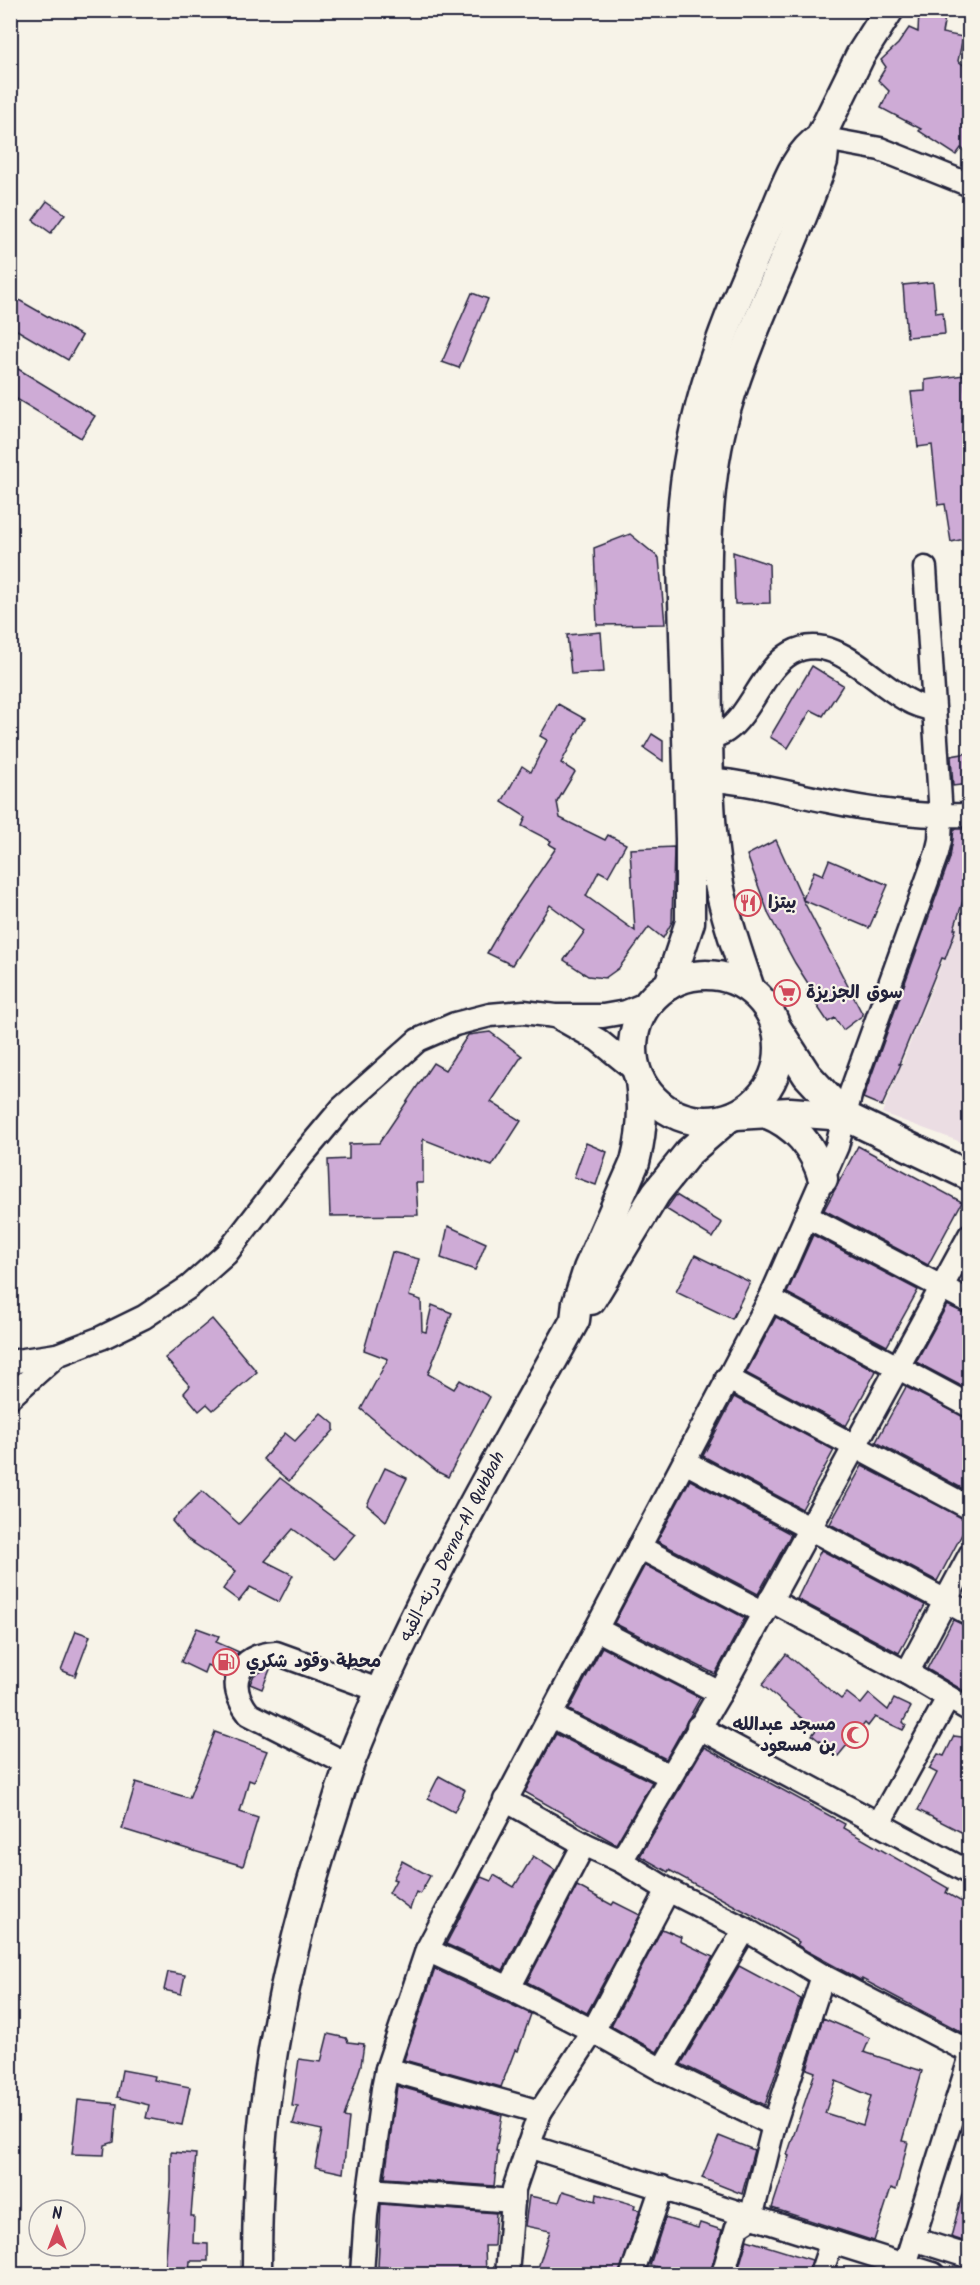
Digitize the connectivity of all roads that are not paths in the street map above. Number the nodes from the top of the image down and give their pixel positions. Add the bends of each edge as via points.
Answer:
1 (889, 10) edge
2 (820, 138) junction
3 (969, 185) edge
4 (925, 568) dead end
5 (934, 709) junction
6 (709, 738) junction
7 (699, 779) junction
8 (969, 815) edge
9 (941, 816) junction
10 (669, 985) junction
11 (750, 989) junction
12 (648, 1003) junction
13 (555, 1016) junction
14 (777, 1029) junction
15 (638, 1076) junction
16 (742, 1116) junction
17 (845, 1116) junction
18 (969, 1176) edge
19 (823, 1179) junction
20 (806, 1216) junction
21 (969, 1235) edge
22 (941, 1287) junction
23 (770, 1299) junction
24 (969, 1302) edge
25 (575, 1320) junction
26 (57, 1354) junction
27 (10, 1362) edge
28 (897, 1368) junction
29 (727, 1378) junction
30 (10, 1397) edge
31 (969, 1406) edge
32 (854, 1446) junction
33 (685, 1462) junction
34 (969, 1508) edge
35 (809, 1529) junction
36 (639, 1547) junction
37 (969, 1555) edge
38 (945, 1602) junction
39 (767, 1607) junction
40 (969, 1614) edge
41 (596, 1629) junction
42 (907, 1673) junction
43 (381, 1691) junction
44 (720, 1693) junction
45 (948, 1698) junction
46 (969, 1710) edge
47 (551, 1716) junction
48 (698, 1727) junction
49 (349, 1765) junction
50 (670, 1776) junction
51 (505, 1800) junction
52 (879, 1823) junction
53 (584, 1844) junction
54 (621, 1862) junction
55 (969, 1873) edge
56 (668, 1890) junction
57 (745, 1929) junction
58 (427, 1950) junction
59 (823, 1976) junction
60 (509, 1988) junction
61 (593, 2031) junction
62 (969, 2052) edge
63 (969, 2059) edge
64 (387, 2068) junction
65 (662, 2070) junction
66 (540, 2112) junction
67 (774, 2125) junction
68 (528, 2146) junction
69 (662, 2187) junction
70 (369, 2190) junction
71 (513, 2201) junction
72 (751, 2218) junction
73 (913, 2239) junction
74 (831, 2244) junction
75 (969, 2257) edge
76 (905, 2265) junction
77 (257, 2274) edge
78 (362, 2274) edge
79 (507, 2274) edge
80 (632, 2274) edge
81 (723, 2274) edge
82 (821, 2274) edge
83 (933, 2274) edge

1 - 2 main road via 860,56
2 - 3 street via 880,149
2 - 6 main road via 823,161 726,411 710,487 706,559
2 - 7 main road via 801,155 738,292 696,417 681,530
4 - 5 street
5 - 6 street via 912,703 843,655 825,647 806,647 790,653 778,664 725,732
5 - 9 street
6 - 7 main road
7 - 9 street via 767,788 862,808
7 - 10 main road via 690,922
7 - 11 main road via 720,887
8 - 9 street
9 - 17 street via 937,853
10 - 11 main road via 706,975
10 - 12 main road
11 - 14 main road via 770,1011
12 - 13 street via 603,1016
12 - 15 main road via 634,1035
13 - 15 street via 598,1040
13 - 26 street via 524,1012 490,1015 418,1040 342,1108 226,1254 189,1287 144,1317
14 - 16 main road via 779,1054 773,1079
14 - 17 main road via 807,1075
15 - 16 main road via 650,1095 677,1115 693,1120
15 - 25 main road, درنه-القبه Derna-Al Qubbah via 643,1114 639,1147 582,1286
16 - 17 main road
16 - 19 main road via 786,1123 813,1152
16 - 25 main road via 689,1152 661,1186 597,1293
17 - 18 main road
17 - 19 street
19 - 20 street
20 - 22 street
20 - 23 street
21 - 22 street
22 - 24 street
22 - 28 street
23 - 28 street
23 - 29 street
25 - 43 main road, درنه-القبه Derna-Al Qubbah via 447,1552
26 - 27 street
26 - 30 street
28 - 31 street
28 - 32 street
29 - 32 street
29 - 33 street
32 - 34 street
32 - 35 street
33 - 35 street
33 - 36 street
35 - 38 street
35 - 39 street
36 - 39 street
36 - 41 street
37 - 38 street
38 - 40 street
38 - 42 street
39 - 42 street
39 - 44 street
41 - 44 street
41 - 47 street
42 - 45 street
43 - 49 main road, درنه-القبه Derna-Al Qubbah
43 - 49 street via 276,1653 259,1654 242,1667 235,1685 239,1701 249,1714
44 - 48 street
45 - 46 street
45 - 52 street
47 - 50 street
47 - 51 street
48 - 50 street
48 - 52 street
49 - 77 main road, درنه-القبه Derna-Al Qubbah via 310,1884 273,2048 258,2194
50 - 54 street
51 - 53 street
51 - 58 street
52 - 55 street
53 - 54 street
53 - 60 street
54 - 56 street
56 - 57 street
56 - 61 street
57 - 59 street
57 - 65 street
58 - 60 street
58 - 64 street
59 - 62 street
59 - 67 street
60 - 61 street
61 - 65 street
61 - 66 street
63 - 73 street
64 - 66 street
64 - 70 street
65 - 67 street
66 - 68 street
67 - 72 street
68 - 69 street
68 - 71 street
69 - 72 street
69 - 80 street
70 - 71 street
70 - 78 street
71 - 79 street
72 - 74 street
72 - 81 street via 737,2227
73 - 75 street
73 - 76 street
74 - 76 street
74 - 82 street
76 - 83 street

